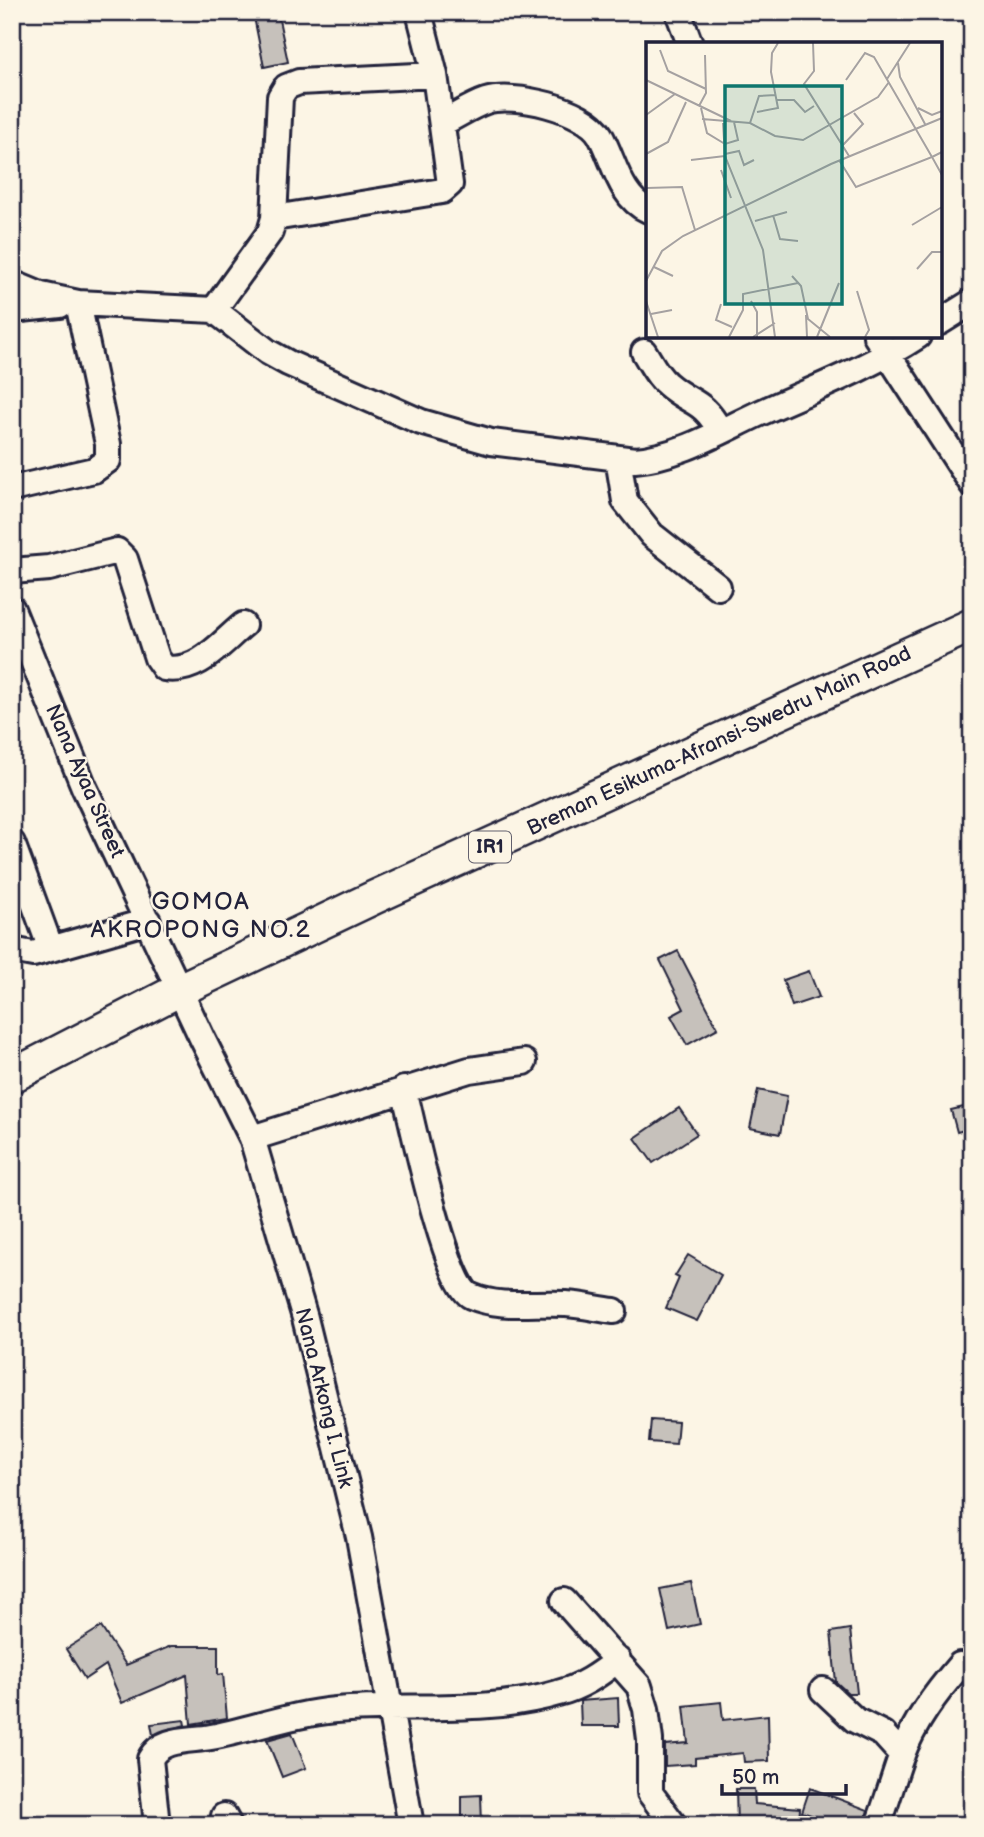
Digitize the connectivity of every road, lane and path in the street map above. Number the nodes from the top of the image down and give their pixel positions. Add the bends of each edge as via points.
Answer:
1 (419, 12) edge
2 (678, 12) edge
3 (689, 42) edge
4 (435, 75) junction
5 (442, 122) junction
6 (646, 209) edge
7 (274, 218) junction
8 (12, 284) edge
9 (972, 302) edge
10 (78, 303) junction
11 (12, 310) edge
12 (214, 310) junction
13 (942, 321) edge
14 (911, 338) edge
15 (883, 345) edge
16 (643, 352) dead end
17 (720, 431) junction
18 (618, 458) junction
19 (972, 484) edge
20 (12, 489) edge
21 (12, 571) edge
22 (718, 587) dead end
23 (12, 609) edge
24 (243, 625) dead end
25 (969, 633) edge
26 (12, 843) edge
27 (148, 921) junction
28 (12, 947) edge
29 (51, 949) junction
30 (179, 990) junction
31 (524, 1062) dead end
32 (12, 1076) edge
33 (404, 1089) junction
34 (252, 1138) junction
35 (614, 1311) dead end
36 (564, 1601) dead end
37 (618, 1660) junction
38 (960, 1665) dead end
39 (823, 1690) dead end
40 (389, 1706) junction
41 (901, 1755) junction
42 (157, 1825) edge
43 (411, 1825) edge
44 (674, 1825) edge
45 (878, 1825) edge

1 - 4 street
2 - 3 street
4 - 5 street
4 - 7 street via 299,82 286,87 280,97
5 - 6 street via 503,98 520,98 582,117 599,133 631,201
5 - 7 street via 451,178 447,188
7 - 12 street via 266,241
8 - 10 street
9 - 13 street
10 - 11 street
10 - 12 street
10 - 20 street via 108,460 94,470
12 - 18 street via 288,363 421,422 491,442
14 - 15 street
15 - 17 street
15 - 19 street
16 - 17 street via 663,381 697,401
17 - 18 street via 657,458
18 - 22 street via 625,501 652,535
21 - 24 street via 57,567 117,551 125,559 164,668 175,670 198,663
23 - 27 street, Nana Ayaa Street via 84,786
25 - 30 main road, Breman Esikuma-Afransi-Swedru Main Road / IR1
26 - 29 street
27 - 29 street
27 - 30 street, Nana Ayaa Street
28 - 29 street via 33,954
30 - 32 main road, Breman Esikuma-Afransi-Swedru Main Road / IR1
30 - 34 street, Nana Arkong I. Link
31 - 33 street via 469,1070
33 - 34 street
33 - 35 street via 453,1273 467,1294 494,1304 566,1304
34 - 40 street, Nana Arkong I. Link via 305,1318 359,1537
36 - 37 street
37 - 40 street via 588,1683 556,1694 474,1704
37 - 44 street via 639,1686 646,1709 650,1793
38 - 41 street via 935,1695
39 - 41 street via 855,1720 883,1734
40 - 42 street via 305,1713 211,1738 162,1745 150,1759
40 - 43 street, Nana Arkong I. Link
41 - 45 street

